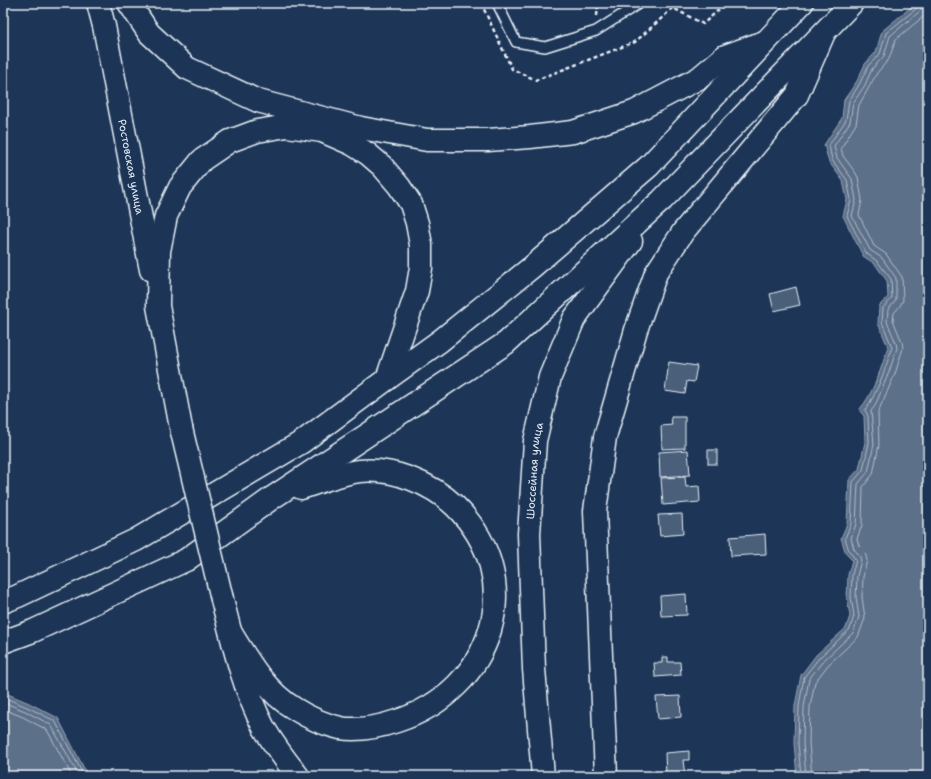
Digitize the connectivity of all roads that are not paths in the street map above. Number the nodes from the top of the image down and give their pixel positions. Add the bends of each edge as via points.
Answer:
1 (98, 3) edge
2 (104, 3) edge
3 (129, 3) edge
4 (496, 3) edge
5 (640, 3) edge
6 (802, 3) edge
7 (852, 3) edge
8 (104, 26) junction
9 (824, 33) junction
10 (767, 41) junction
11 (662, 200) junction
12 (158, 306) junction
13 (386, 379) junction
14 (272, 498) junction
15 (11, 599) edge
16 (231, 633) junction
17 (3, 642) edge
18 (298, 776) edge
19 (543, 776) edge
20 (606, 776) edge

1 - 8 main road
2 - 8 main road
3 - 10 main road via 149,33 187,68 258,101 361,128 427,140 488,140 573,132 634,112 699,78 725,56
4 - 5 lane via 516,42 545,47 596,31
6 - 10 main road
7 - 9 main road
8 - 12 main road, Ростовская улица
9 - 11 main road
9 - 20 main road via 797,95 683,232 656,273 636,330 605,437 595,511
10 - 13 main road via 649,166 532,267 440,341
11 - 14 main road via 506,343
11 - 19 main road, Шоссейная улица via 574,319 550,377 535,441 529,534 534,670
12 - 13 main road via 159,251 166,216 180,187 202,160 230,141 257,131 287,126 322,131 352,144 382,166 399,186 410,204 417,223 421,245 417,291
12 - 16 main road, bridge via 181,428
13 - 15 main road via 302,442 136,540
14 - 16 main road via 360,471 378,471 404,476 428,486 466,517 480,537 495,582 493,622 476,661 446,695 408,718 363,729 341,728 317,722 293,709 270,689 252,667
14 - 17 main road via 186,560 33,631
16 - 18 main road via 252,702 265,729

